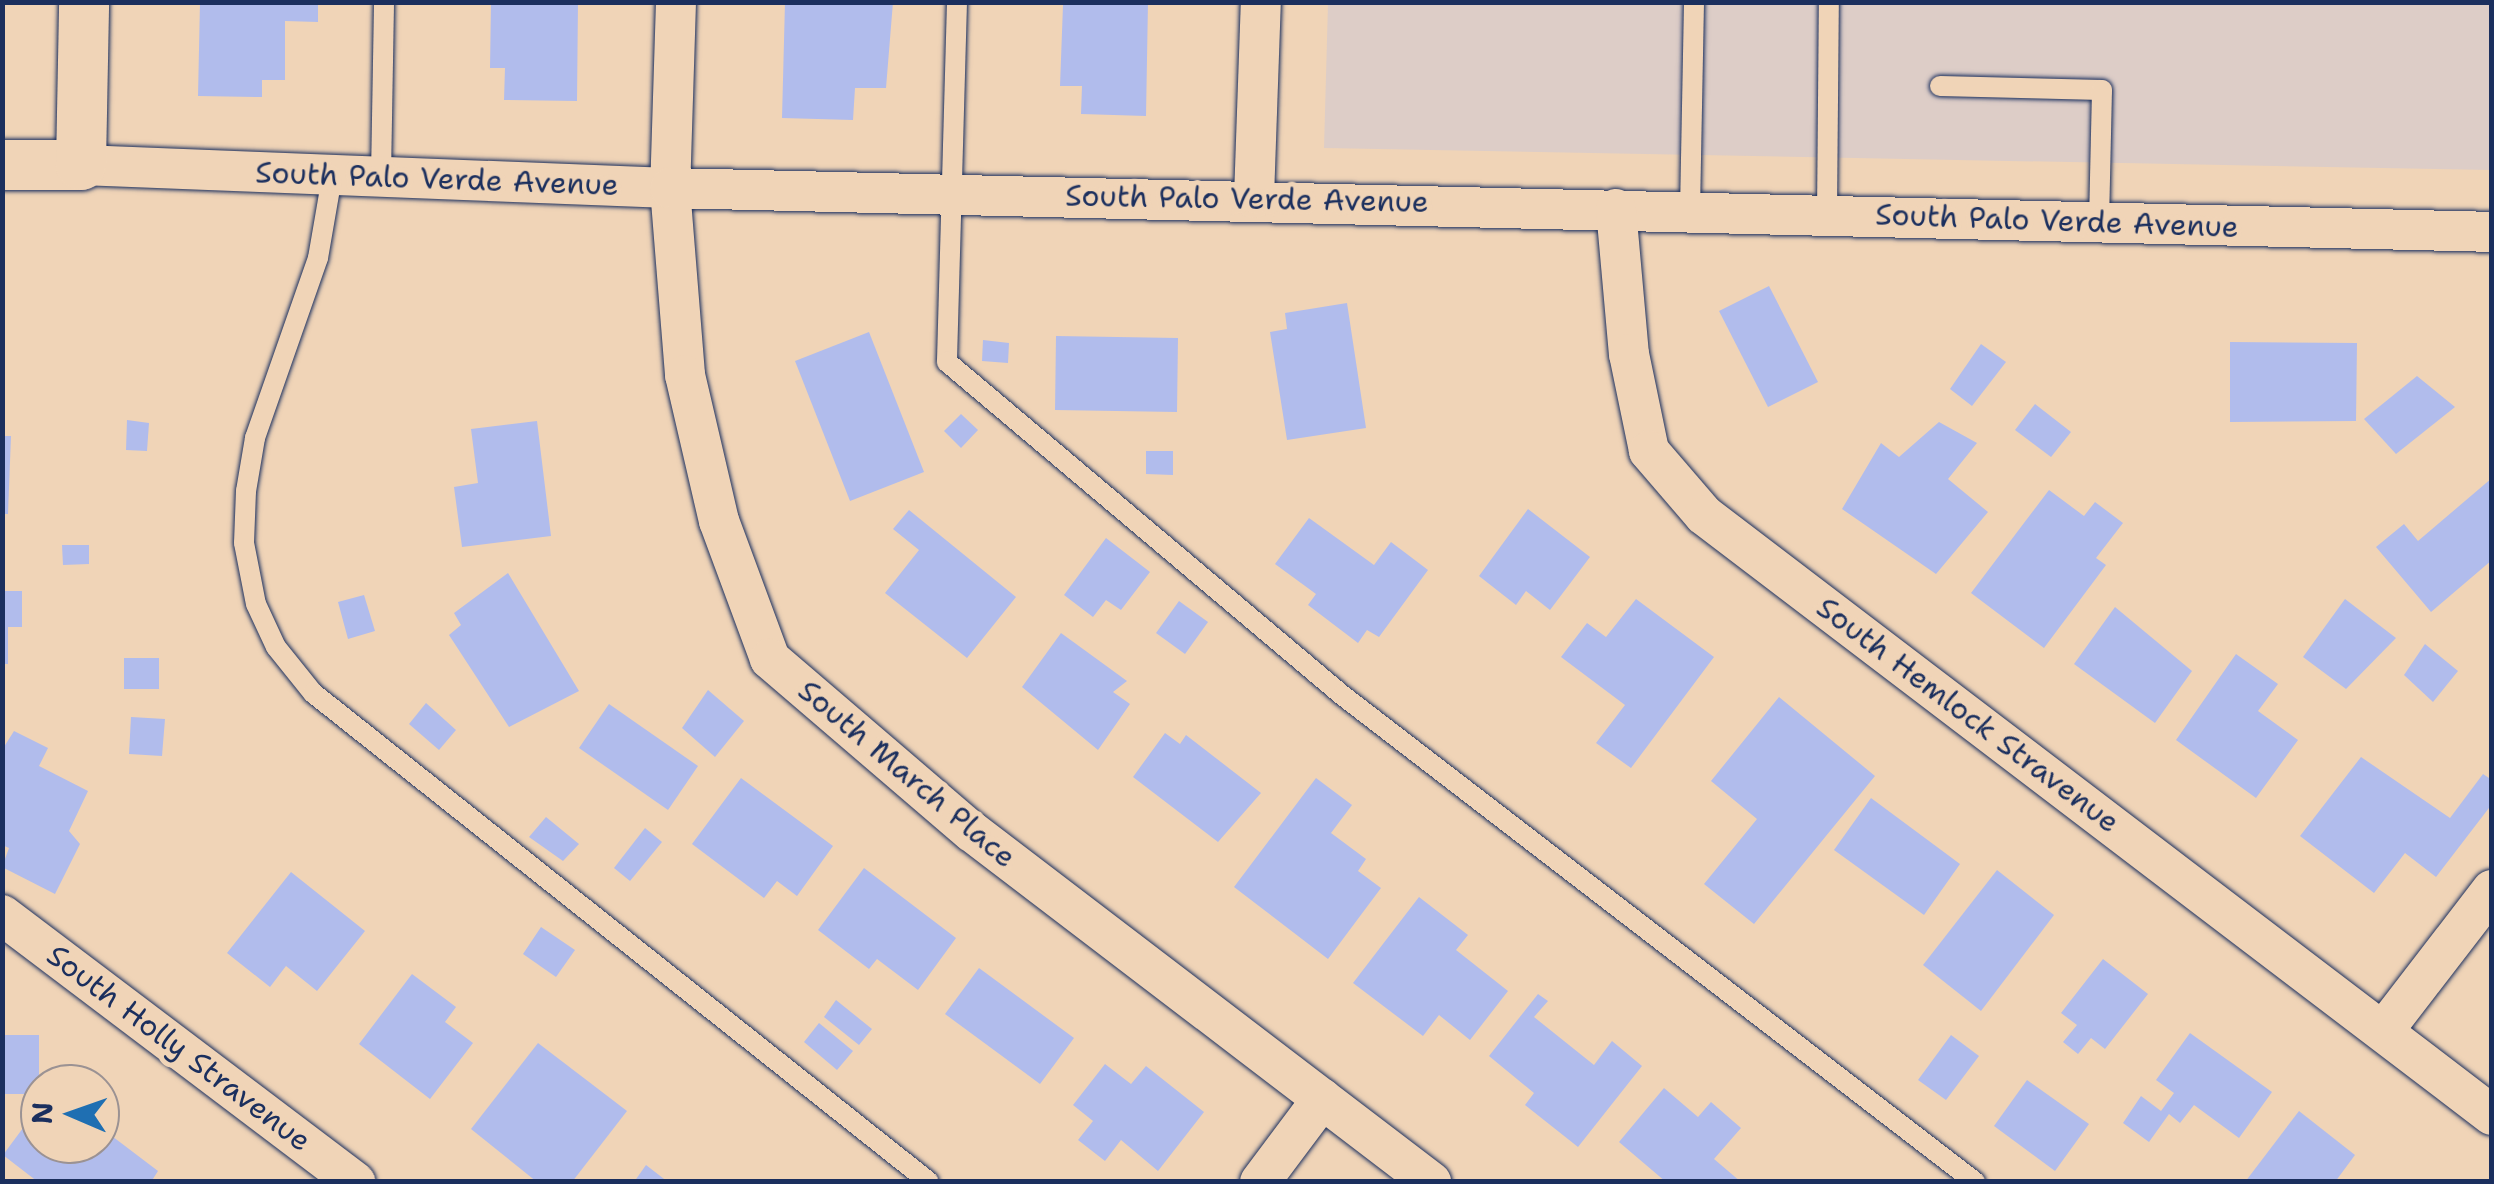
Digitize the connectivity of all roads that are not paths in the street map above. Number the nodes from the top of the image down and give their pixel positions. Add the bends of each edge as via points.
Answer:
1 (84, 2) edge
2 (384, 2) edge
3 (676, 2) edge
4 (957, 2) edge
5 (1261, 2) edge
6 (1694, 2) edge
7 (1829, 2) edge
8 (1940, 86) dead end
9 (81, 164) junction
10 (2, 165) edge
11 (381, 176) junction
12 (332, 177) junction
13 (670, 188) junction
14 (952, 193) junction
15 (1254, 198) junction
16 (1616, 210) junction
17 (1690, 211) junction
18 (1828, 215) junction
19 (2099, 222) junction
20 (2492, 232) edge
21 (2492, 890) edge
22 (2, 915) edge
23 (2384, 1030) junction
24 (1322, 1099) junction
25 (2492, 1116) edge
26 (355, 1182) edge
27 (929, 1182) edge
28 (1260, 1182) edge
29 (1431, 1182) edge
30 (1975, 1182) edge

1 - 9 street
2 - 11 lane
3 - 13 street, South March Place
4 - 14 lane
5 - 15 street
6 - 17 lane
7 - 18 lane
8 - 19 lane via 2102,90
9 - 10 street, South Palo Verde Avenue
9 - 12 street, South Palo Verde Avenue
11 - 12 street, South Palo Verde Avenue
11 - 13 street, South Palo Verde Avenue
12 - 27 lane via 318,258 256,438 246,491 244,542 256,604 276,647 313,693
13 - 14 street, South Palo Verde Avenue
13 - 24 street, South March Place via 685,375 719,521 770,660 972,831
14 - 15 street, South Palo Verde Avenue
14 - 30 lane via 946,362 1342,695
15 - 16 street, South Palo Verde Avenue
16 - 17 street, South Palo Verde Avenue
16 - 23 street, South Hemlock Stravenue via 1629,354 1650,451 1704,515
17 - 18 street, South Palo Verde Avenue
18 - 19 street, South Palo Verde Avenue
19 - 20 street, South Palo Verde Avenue
21 - 23 street
22 - 26 street, South Holly Stravenue
23 - 25 street, South Hemlock Stravenue
24 - 28 street
24 - 29 street, South March Place

